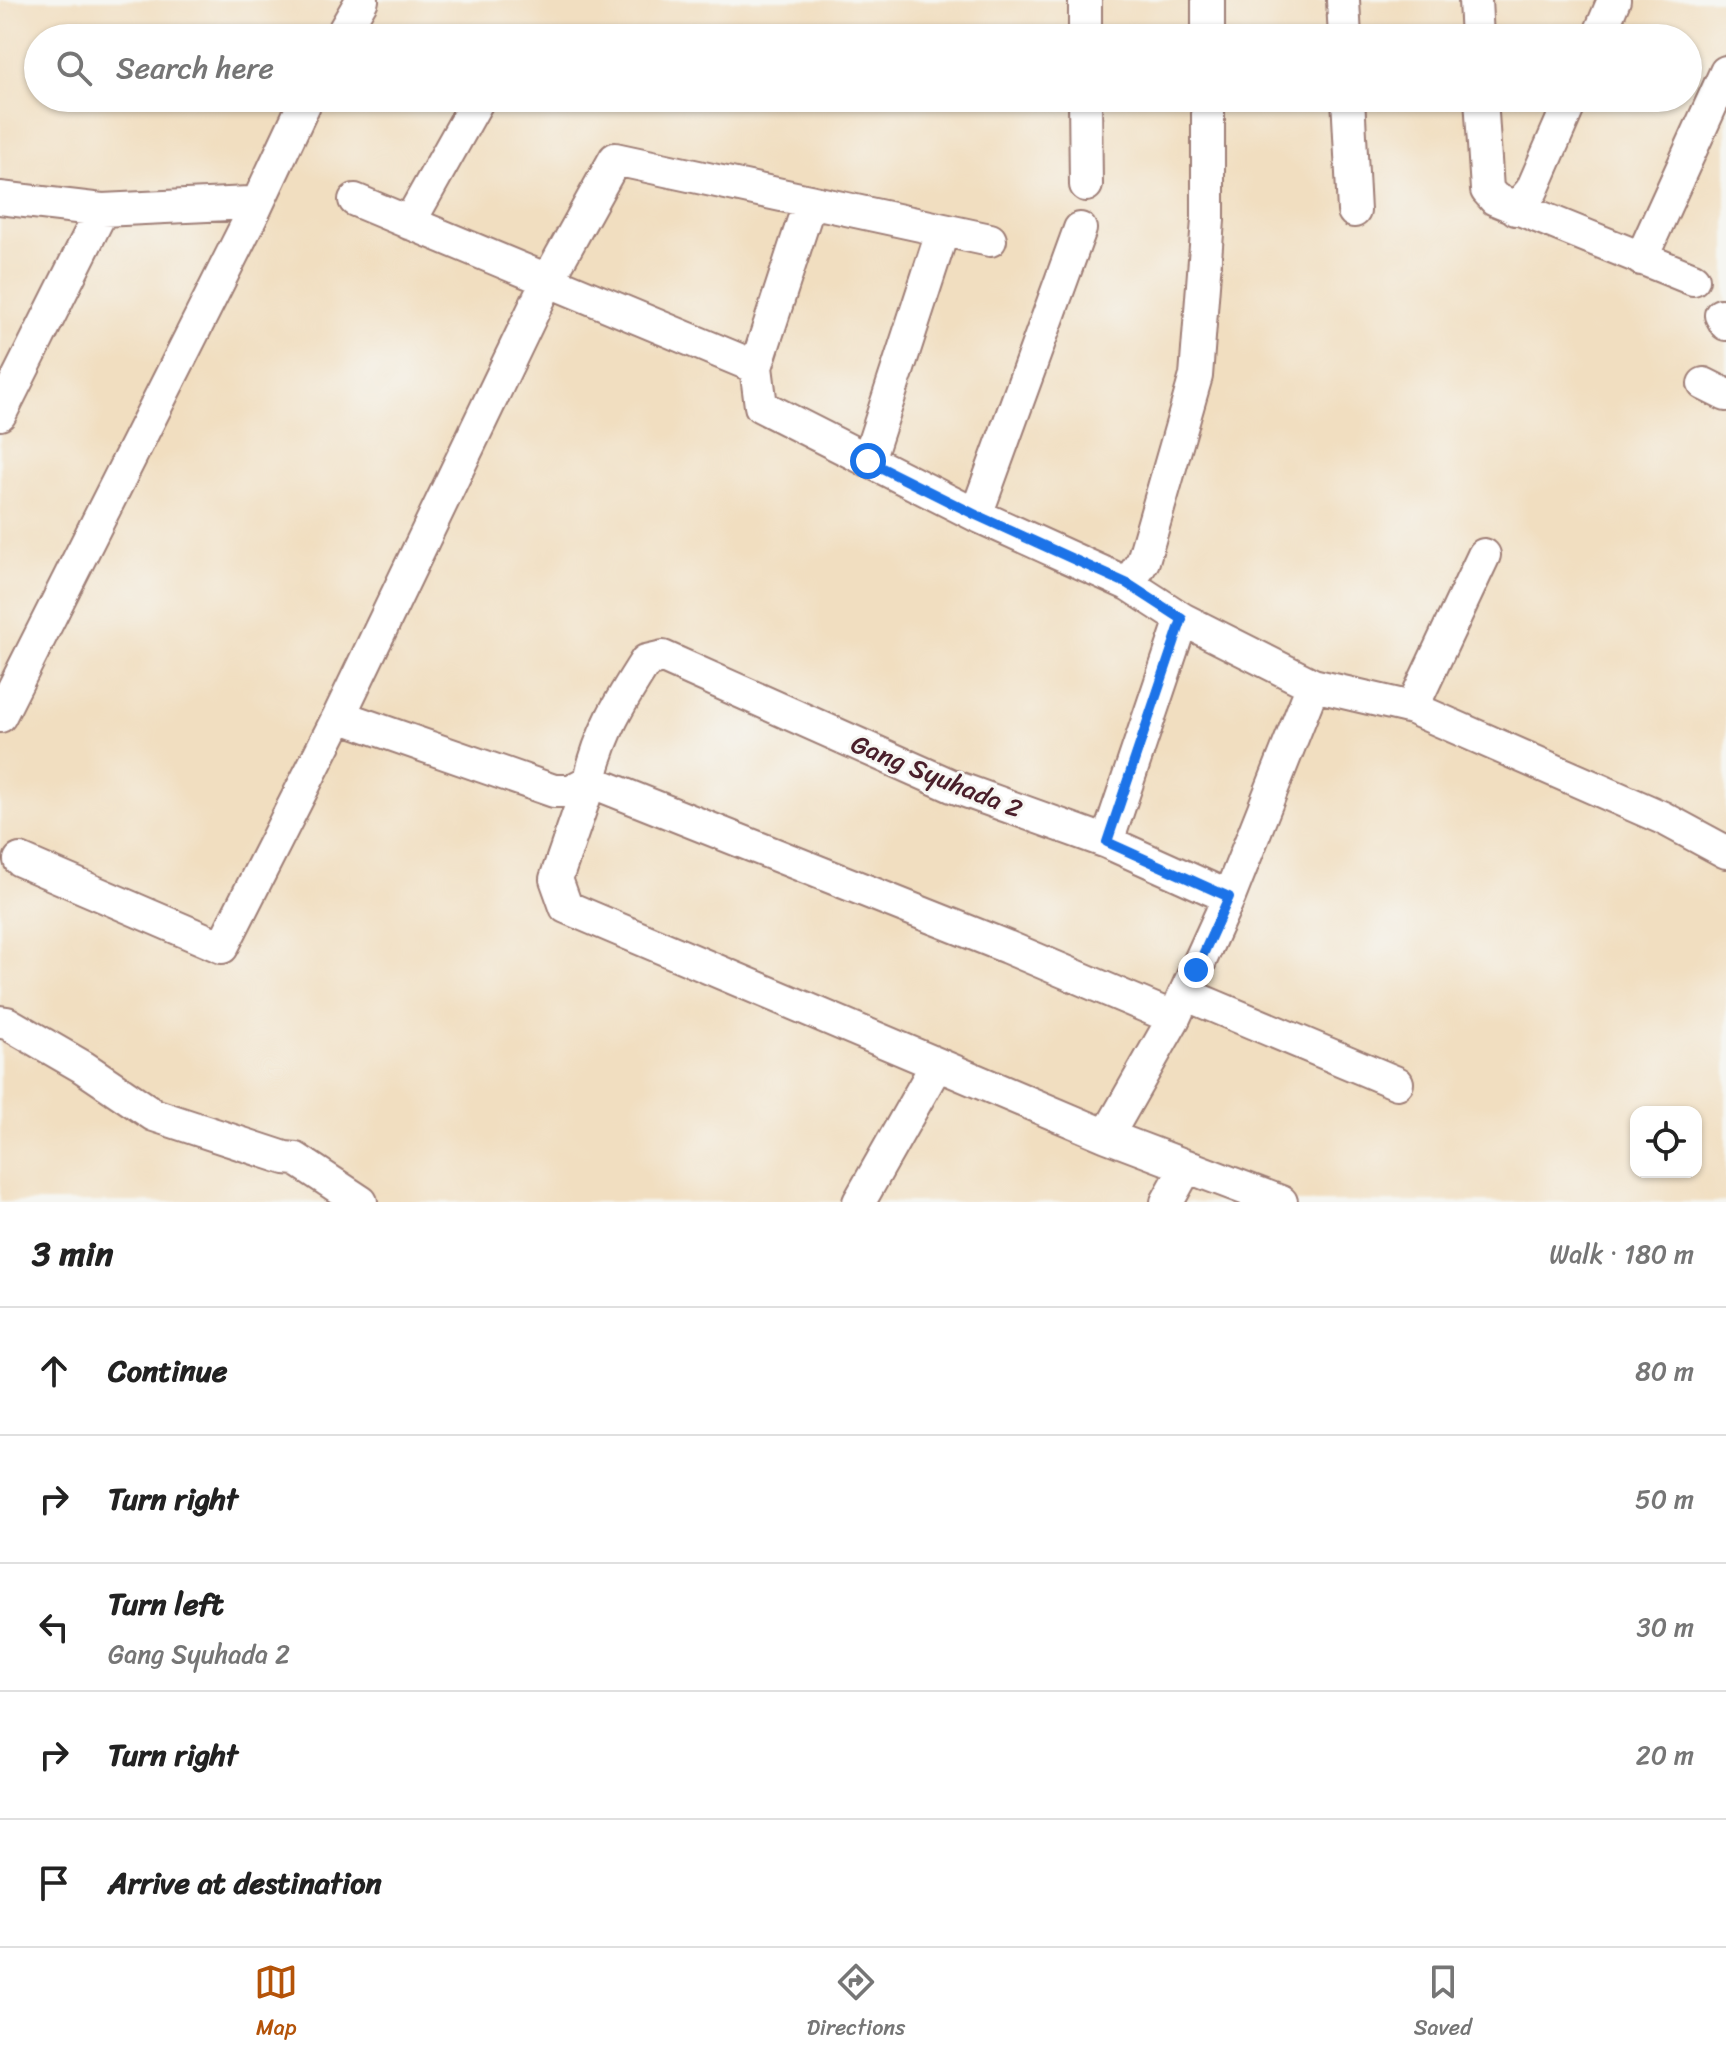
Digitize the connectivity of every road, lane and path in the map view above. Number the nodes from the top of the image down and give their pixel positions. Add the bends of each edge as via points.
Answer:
1 (362, 0) edge
2 (1085, 0) edge
3 (1208, 0) edge
4 (1343, 0) edge
5 (1475, 0) edge
6 (1614, 0) edge
7 (348, 24) edge
8 (1085, 24) edge
9 (1208, 24) edge
10 (1344, 24) edge
11 (1476, 24) edge
12 (1604, 24) edge
13 (1726, 72) edge
14 (300, 112) edge
15 (471, 112) edge
16 (1085, 112) edge
17 (1208, 112) edge
18 (1349, 112) edge
19 (1482, 112) edge
20 (1566, 112) edge
21 (1086, 185) dead end
22 (0, 198) edge
23 (355, 200) dead end
24 (810, 201) junction
25 (1516, 209) junction
26 (102, 210) junction
27 (254, 211) junction
28 (1354, 211) dead end
29 (409, 223) junction
30 (1080, 229) dead end
31 (943, 230) junction
32 (990, 240) dead end
33 (1641, 259) junction
34 (1693, 279) dead end
35 (548, 280) junction
36 (756, 367) junction
37 (0, 414) edge
38 (868, 461) junction
39 (976, 515) junction
40 (1484, 555) dead end
41 (1128, 584) junction
42 (1182, 619) junction
43 (1313, 685) junction
44 (1412, 708) junction
45 (1, 713) edge
46 (339, 716) junction
47 (590, 781) junction
48 (1107, 842) junction
49 (1726, 852) edge
50 (20, 860) dead end
51 (1229, 897) junction
52 (1179, 1006) junction
53 (0, 1022) edge
54 (937, 1064) junction
55 (1397, 1083) dead end
56 (1107, 1136) junction
57 (1187, 1166) junction
58 (361, 1202) edge
59 (859, 1202) edge
60 (1167, 1202) edge
61 (1281, 1202) edge

1 - 7 street
2 - 8 street
3 - 9 street
4 - 10 street
5 - 11 street
6 - 12 street
13 - 33 street
14 - 27 street
15 - 29 street
16 - 21 street
17 - 41 street via 1208,220 1196,376 1143,561
18 - 28 street
19 - 25 street via 1487,190
20 - 25 street via 1532,190
22 - 26 street
23 - 29 street
24 - 31 street
24 - 35 street via 615,159
24 - 36 street
25 - 33 street
26 - 27 street via 249,203
26 - 37 street
27 - 45 street
29 - 35 street
30 - 39 street
31 - 32 street
31 - 38 street
33 - 34 street
35 - 36 street
35 - 46 street
36 - 38 street via 761,406
38 - 39 street
39 - 41 street
40 - 44 street
41 - 42 street
42 - 43 street
42 - 48 street
43 - 44 street
43 - 51 street
44 - 49 street via 1663,818
46 - 47 street via 554,791 571,791
46 - 50 street via 222,947
47 - 48 street, Gang Syuhada 2 via 595,753 613,712 646,661 663,657 952,786
47 - 52 street via 1007,947
47 - 54 street via 556,879 566,907
48 - 51 street, Gang Syuhada 2
51 - 52 street
52 - 55 street
52 - 56 street
53 - 58 street via 83,1067 154,1115 296,1159
54 - 56 street
54 - 59 street
56 - 57 street
57 - 60 street
57 - 61 street

